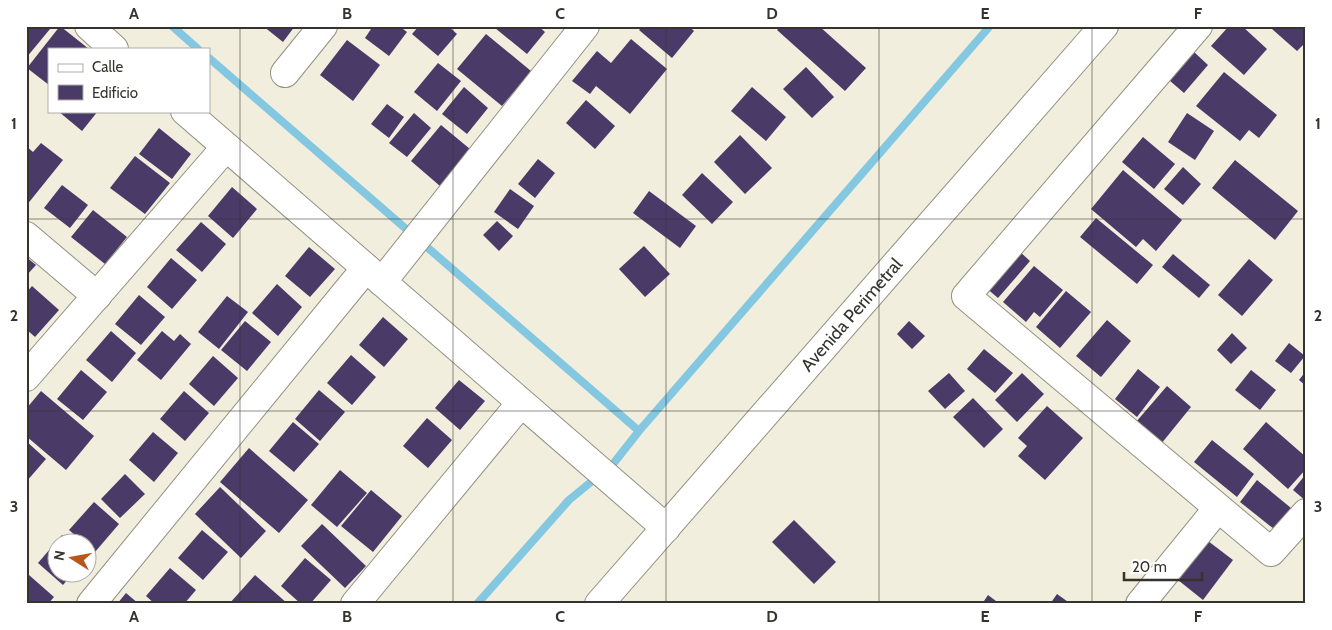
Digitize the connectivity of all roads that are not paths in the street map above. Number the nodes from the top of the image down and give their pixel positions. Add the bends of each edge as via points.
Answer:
1 (88, 26) edge
2 (323, 26) edge
3 (585, 26) edge
4 (1104, 26) edge
5 (1198, 26) edge
6 (113, 48) edge
7 (285, 73) dead end
8 (186, 112) edge
9 (226, 147) junction
10 (26, 236) edge
11 (380, 274) junction
12 (97, 296) junction
13 (26, 377) edge
14 (521, 403) junction
15 (1218, 508) junction
16 (1306, 513) edge
17 (666, 528) junction
18 (91, 604) edge
19 (355, 604) edge
20 (599, 604) edge
21 (1140, 604) edge

1 - 6 street
2 - 7 street
3 - 11 street via 444,203
4 - 17 street, Avenida Perimetral
5 - 15 street via 966,296
8 - 9 street
9 - 11 street
9 - 12 street
10 - 12 street
11 - 14 street
11 - 18 street
12 - 13 street
14 - 17 street
14 - 19 street
15 - 16 street via 1271,552
15 - 21 street
17 - 20 street, Avenida Perimetral

